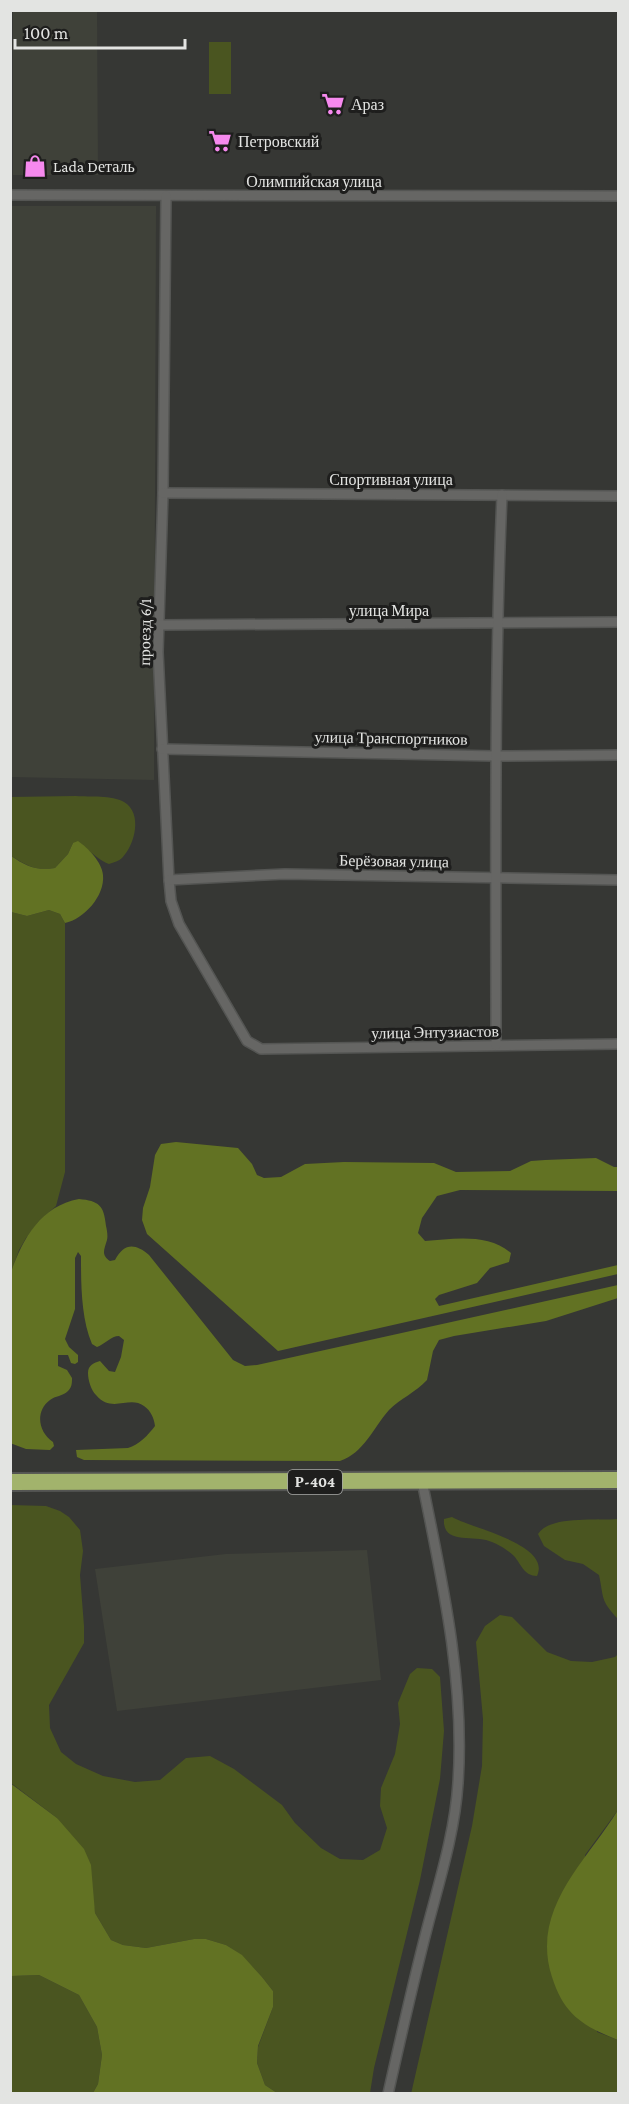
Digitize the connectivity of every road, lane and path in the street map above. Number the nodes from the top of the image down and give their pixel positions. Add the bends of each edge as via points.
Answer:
1 (10, 195) edge
2 (166, 196) junction
3 (618, 196) edge
4 (163, 493) junction
5 (502, 495) junction
6 (618, 496) edge
7 (618, 622) edge
8 (497, 624) junction
9 (159, 626) junction
10 (162, 749) junction
11 (618, 755) edge
12 (495, 756) junction
13 (496, 878) junction
14 (169, 880) junction
15 (618, 880) edge
16 (618, 1044) edge
17 (254, 1046) joint
18 (496, 1046) junction
19 (618, 1480) edge
20 (422, 1481) junction
21 (10, 1482) edge
22 (388, 2094) edge

1 - 2 street, Олимпийская улица
2 - 3 street, Олимпийская улица
2 - 4 street, проезд 6/1
4 - 5 street, Спортивная улица
4 - 9 street, проезд 6/1
5 - 6 street, Спортивная улица
5 - 8 street
7 - 8 street, улица Мира
8 - 9 street, улица Мира
8 - 12 street
9 - 10 street, проезд 6/1
10 - 12 street, улица Транспортников
10 - 14 street, проезд 6/1
11 - 12 street, улица Транспортников
12 - 13 street
13 - 14 street, Берёзовая улица via 285,874
13 - 15 street, Берёзовая улица
13 - 18 street
14 - 17 street, проезд 6/1 via 179,924 247,1041
16 - 18 street, улица Энтузиастов
17 - 18 street, улица Энтузиастов via 269,1050
19 - 20 highway, Р-404
20 - 21 highway, Р-404
20 - 22 street via 451,1637 460,1736 459,1776 449,1845

